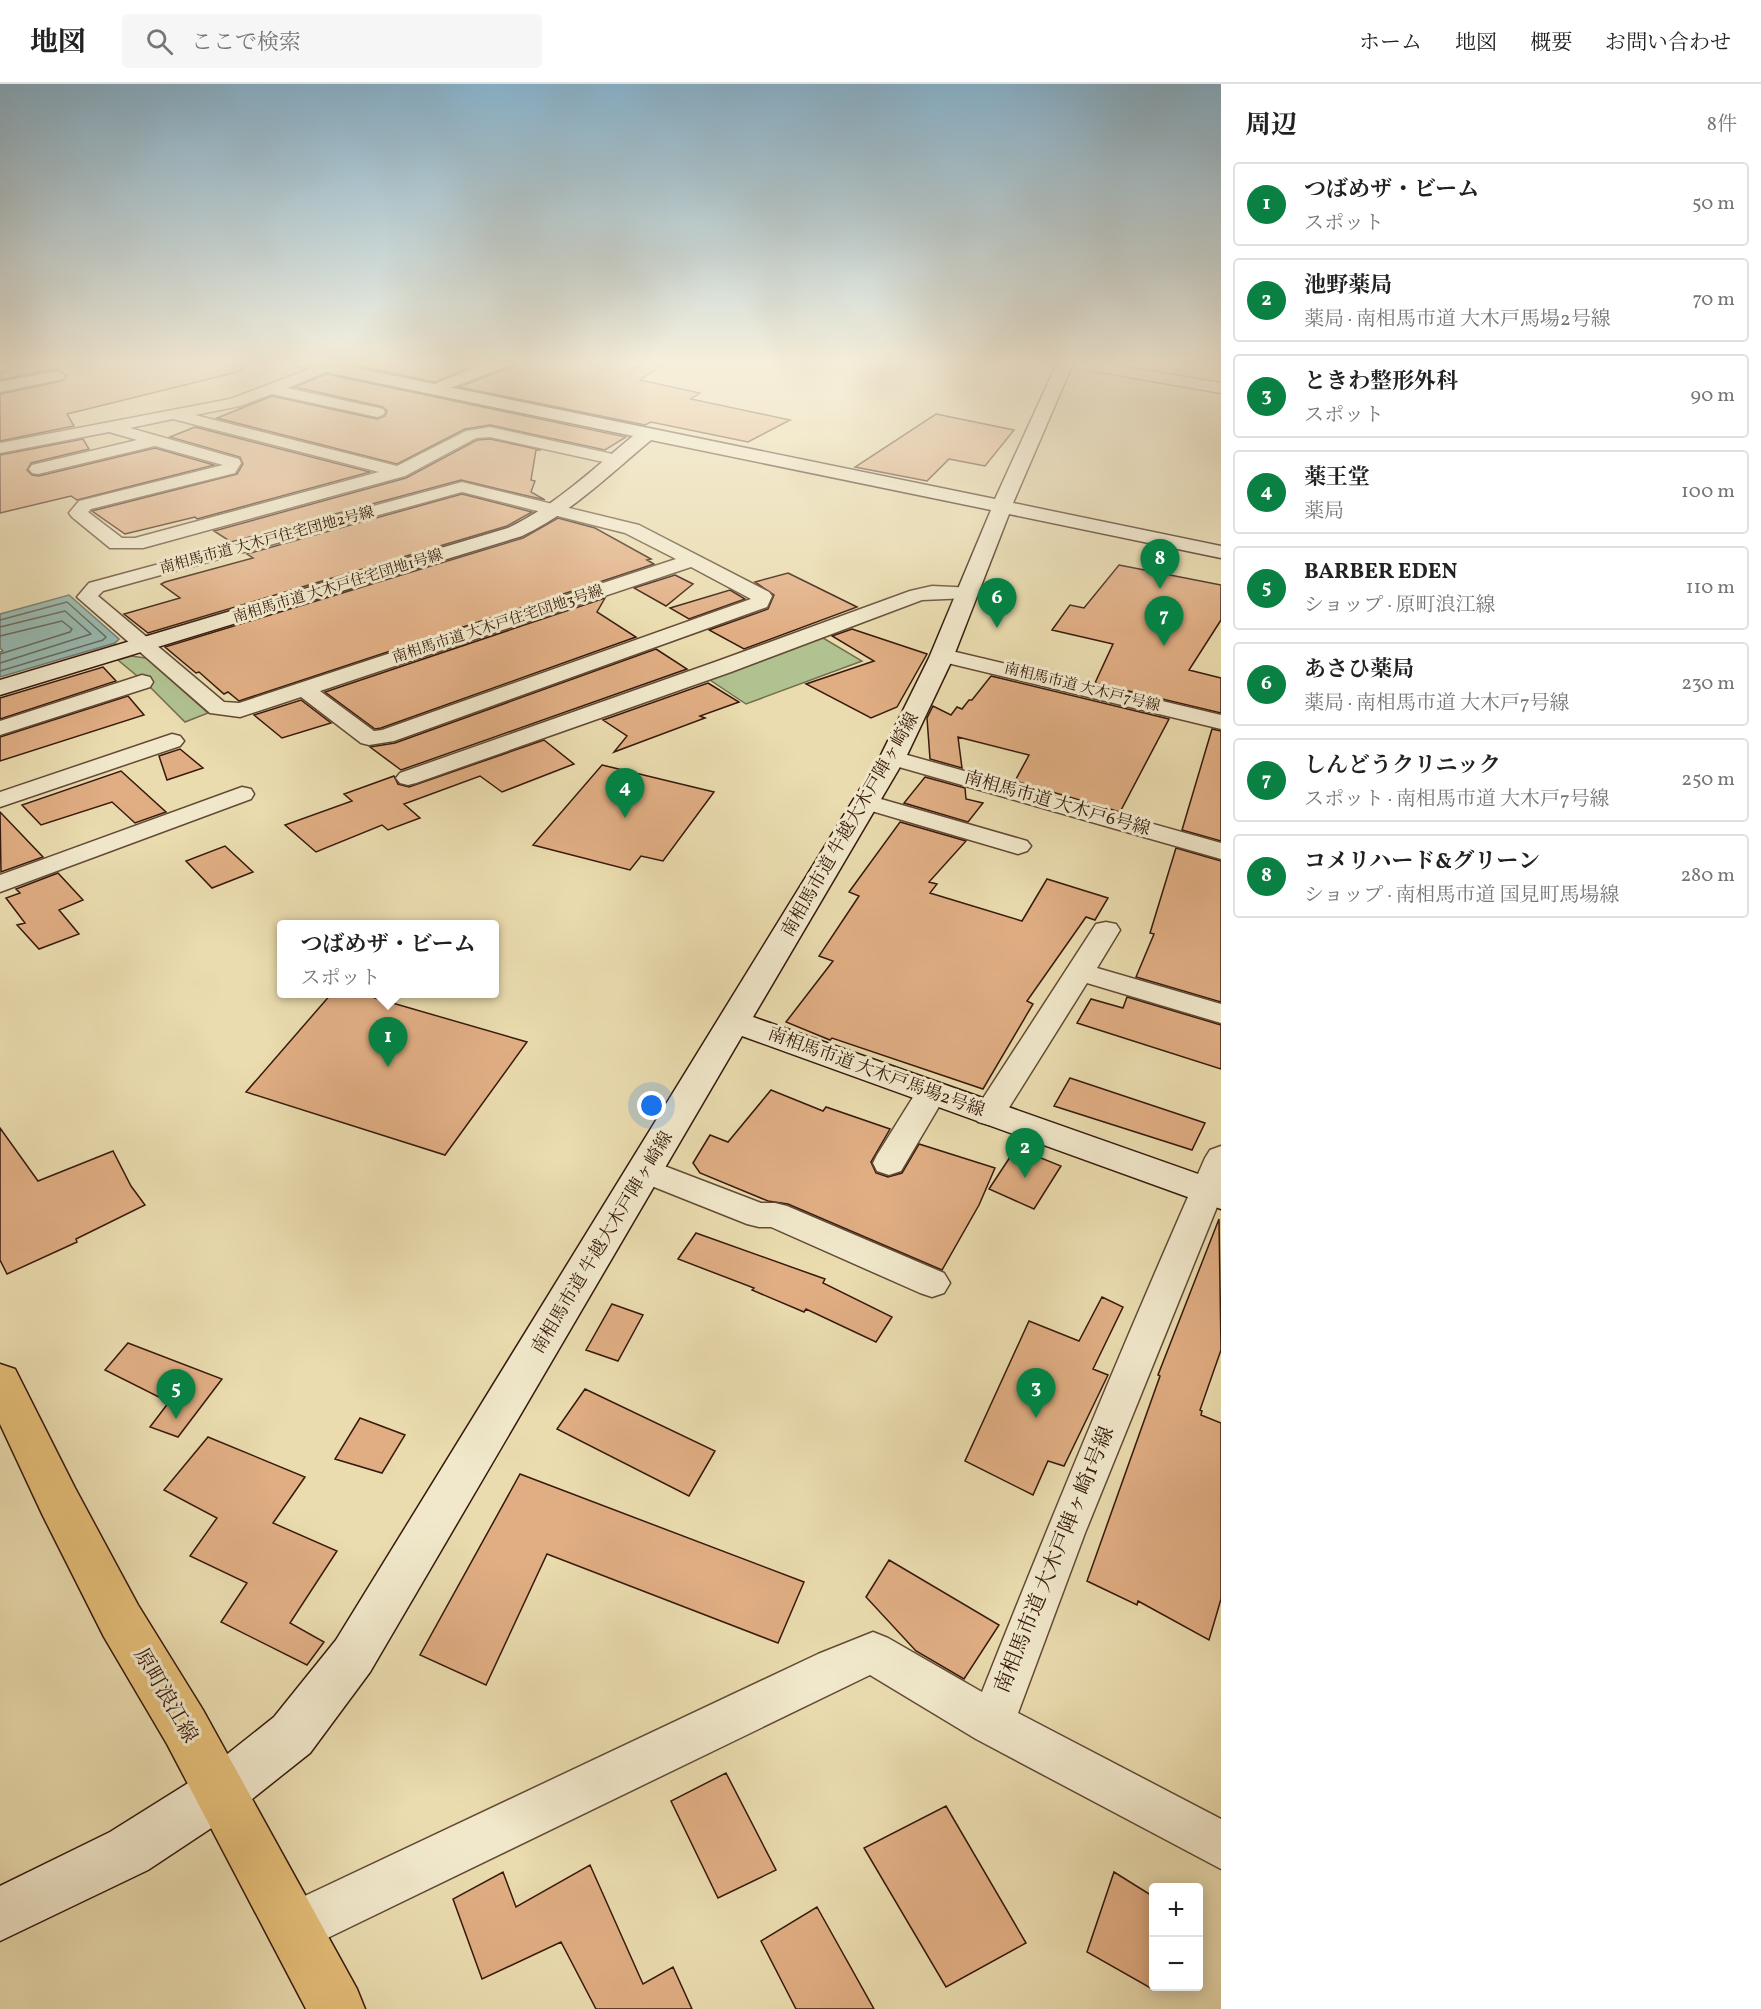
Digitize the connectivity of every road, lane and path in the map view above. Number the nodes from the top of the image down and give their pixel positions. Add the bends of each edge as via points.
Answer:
1 (113, 451) edge
2 (189, 451) edge
3 (316, 451) edge
4 (440, 451) edge
5 (575, 451) edge
6 (628, 451) edge
7 (733, 451) edge
8 (1025, 451) edge
9 (617, 460) junction
10 (38, 469) dead end
11 (399, 472) junction
12 (462, 487) junction
13 (1002, 507) junction
14 (556, 510) junction
15 (1221, 552) edge
16 (693, 560) junction
17 (968, 592) junction
18 (142, 645) junction
19 (943, 655) junction
20 (142, 682) dead end
21 (0, 688) edge
22 (304, 689) junction
23 (1221, 722) edge
24 (0, 728) edge
25 (172, 741) dead end
26 (893, 758) junction
27 (408, 778) dead end
28 (242, 794) dead end
29 (0, 800) edge
30 (867, 802) junction
31 (1018, 846) dead end
32 (1221, 851) edge
33 (0, 884) edge
34 (1106, 930) dead end
35 (1080, 972) junction
36 (1221, 1014) edge
37 (735, 1022) junction
38 (931, 1093) junction
39 (989, 1114) junction
40 (889, 1163) dead end
41 (646, 1171) junction
42 (1217, 1182) edge
43 (932, 1283) dead end
44 (0, 1381) edge
45 (992, 1724) junction
46 (219, 1793) junction
47 (1221, 1845) edge
48 (0, 1914) edge
49 (293, 1928) junction
50 (336, 2009) edge

1 - 10 street
2 - 11 street via 233,463 229,469 85,505 78,513 117,544 136,544
3 - 11 street
4 - 11 street
5 - 9 street
6 - 9 street, 南相馬市道 大木戸住宅団地1号線
7 - 13 street
8 - 13 street, 南相馬市道 牛越大木戸陣ヶ崎線
9 - 14 street, 南相馬市道 大木戸住宅団地1号線
11 - 12 street
12 - 14 street, 南相馬市道 大木戸住宅団地2号線
12 - 18 street, 南相馬市道 大木戸住宅団地2号線 via 96,587 87,597
13 - 15 street
13 - 17 street, 南相馬市道 牛越大木戸陣ヶ崎線
14 - 16 street, 南相馬市道 大木戸住宅団地2号線 via 632,529
14 - 18 street, 南相馬市道 大木戸住宅団地1号線 via 531,526 492,540
16 - 22 street, 南相馬市道 大木戸住宅団地3号線
16 - 22 street, 南相馬市道 大木戸住宅団地2号線 via 762,596 760,603 386,736 369,738
17 - 19 street, 南相馬市道 牛越大木戸陣ヶ崎線
17 - 27 street via 917,595
18 - 21 street, 南相馬市道 大木戸住宅団地1号線
18 - 22 street, 南相馬市道 大木戸住宅団地2号線 via 218,708 240,710
19 - 23 street, 南相馬市道 大木戸7号線
19 - 26 street, 南相馬市道 牛越大木戸陣ヶ崎線
20 - 24 street
25 - 29 street
26 - 30 street, 南相馬市道 牛越大木戸陣ヶ崎線
26 - 32 street, 南相馬市道 大木戸6号線
28 - 33 street
30 - 31 street
30 - 37 street, 南相馬市道 牛越大木戸陣ヶ崎線
34 - 35 street
35 - 36 street
35 - 39 street
37 - 38 street, 南相馬市道 大木戸馬場2号線
37 - 41 street, 南相馬市道 牛越大木戸陣ヶ崎線
38 - 39 street, 南相馬市道 大木戸馬場2号線
38 - 40 street
39 - 42 street, 南相馬市道 大木戸馬場2号線
41 - 43 street via 759,1215 775,1215
41 - 46 street, 南相馬市道 牛越大木戸陣ヶ崎線 via 353,1656 292,1735
42 - 45 street, 南相馬市道 大木戸陣ヶ崎1号線 via 1158,1304
44 - 46 main road, 原町浪江線 via 121,1621 185,1727
45 - 47 street
45 - 49 street via 873,1653
46 - 48 street, 南相馬市道 牛越大木戸陣ヶ崎線 via 129,1851
46 - 49 main road, 原町浪江線
49 - 50 main road, 原町浪江線

